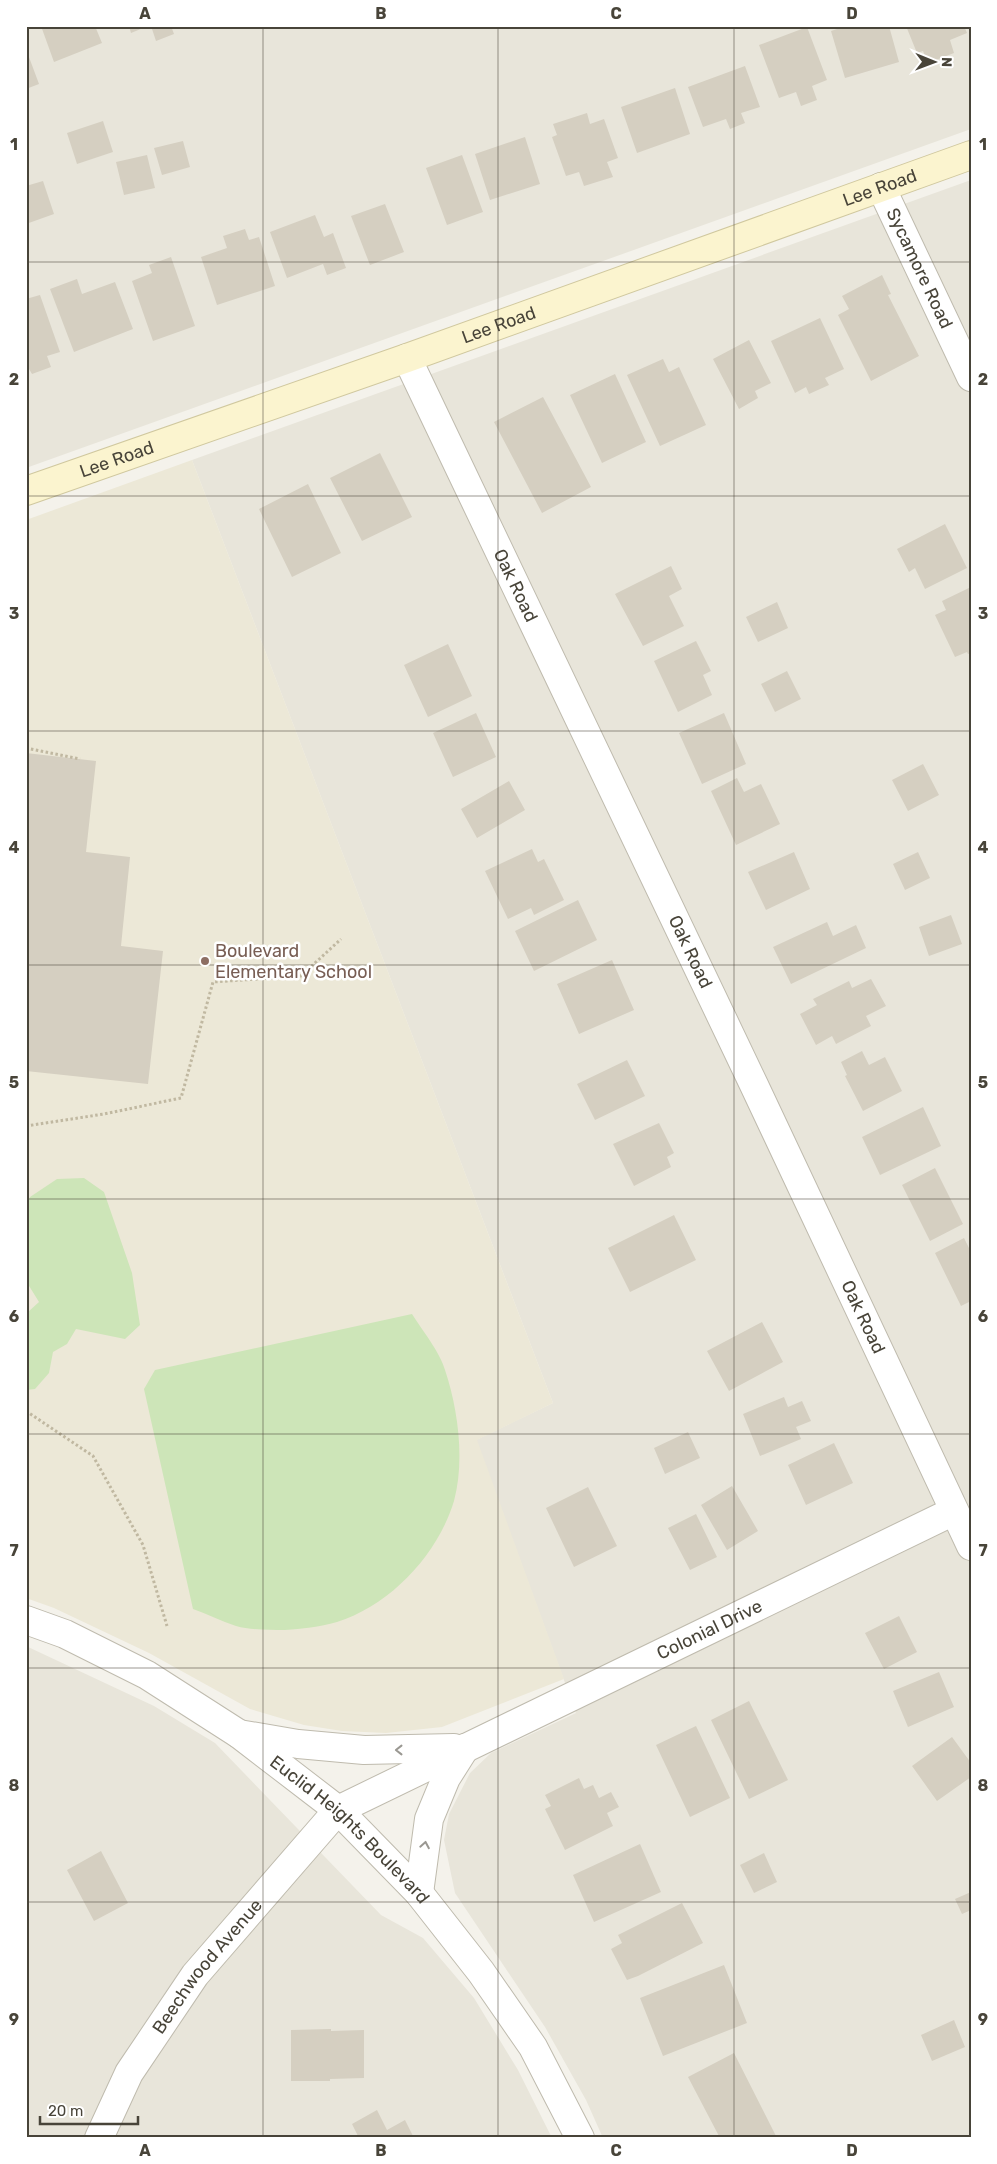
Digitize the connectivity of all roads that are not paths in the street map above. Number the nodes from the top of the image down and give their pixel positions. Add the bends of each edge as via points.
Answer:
1 (971, 155) edge
2 (881, 187) junction
3 (407, 358) junction
4 (971, 377) edge
5 (26, 491) edge
6 (954, 1511) junction
7 (971, 1546) edge
8 (26, 1620) edge
9 (239, 1734) junction
10 (465, 1748) junction
11 (338, 1810) junction
12 (419, 1893) junction
13 (99, 2138) edge
14 (580, 2138) edge

1 - 2 main road, Lee Road
2 - 3 main road, Lee Road
2 - 4 street, Sycamore Road
3 - 5 main road, Lee Road
3 - 6 street, Oak Road
6 - 7 street, Oak Road
6 - 10 street, Colonial Drive
8 - 9 street, Euclid Heights Boulevard via 65,1634 147,1675
10 -> 9 street, Colonial Drive via 364,1750
9 - 11 street, Euclid Heights Boulevard
10 - 11 street, Colonial Drive
12 -> 10 street via 429,1819 446,1778
11 - 12 street, Euclid Heights Boulevard
11 - 13 street, Beechwood Avenue via 195,1975 129,2074
12 - 14 street, Euclid Heights Boulevard via 481,1972 533,2047

